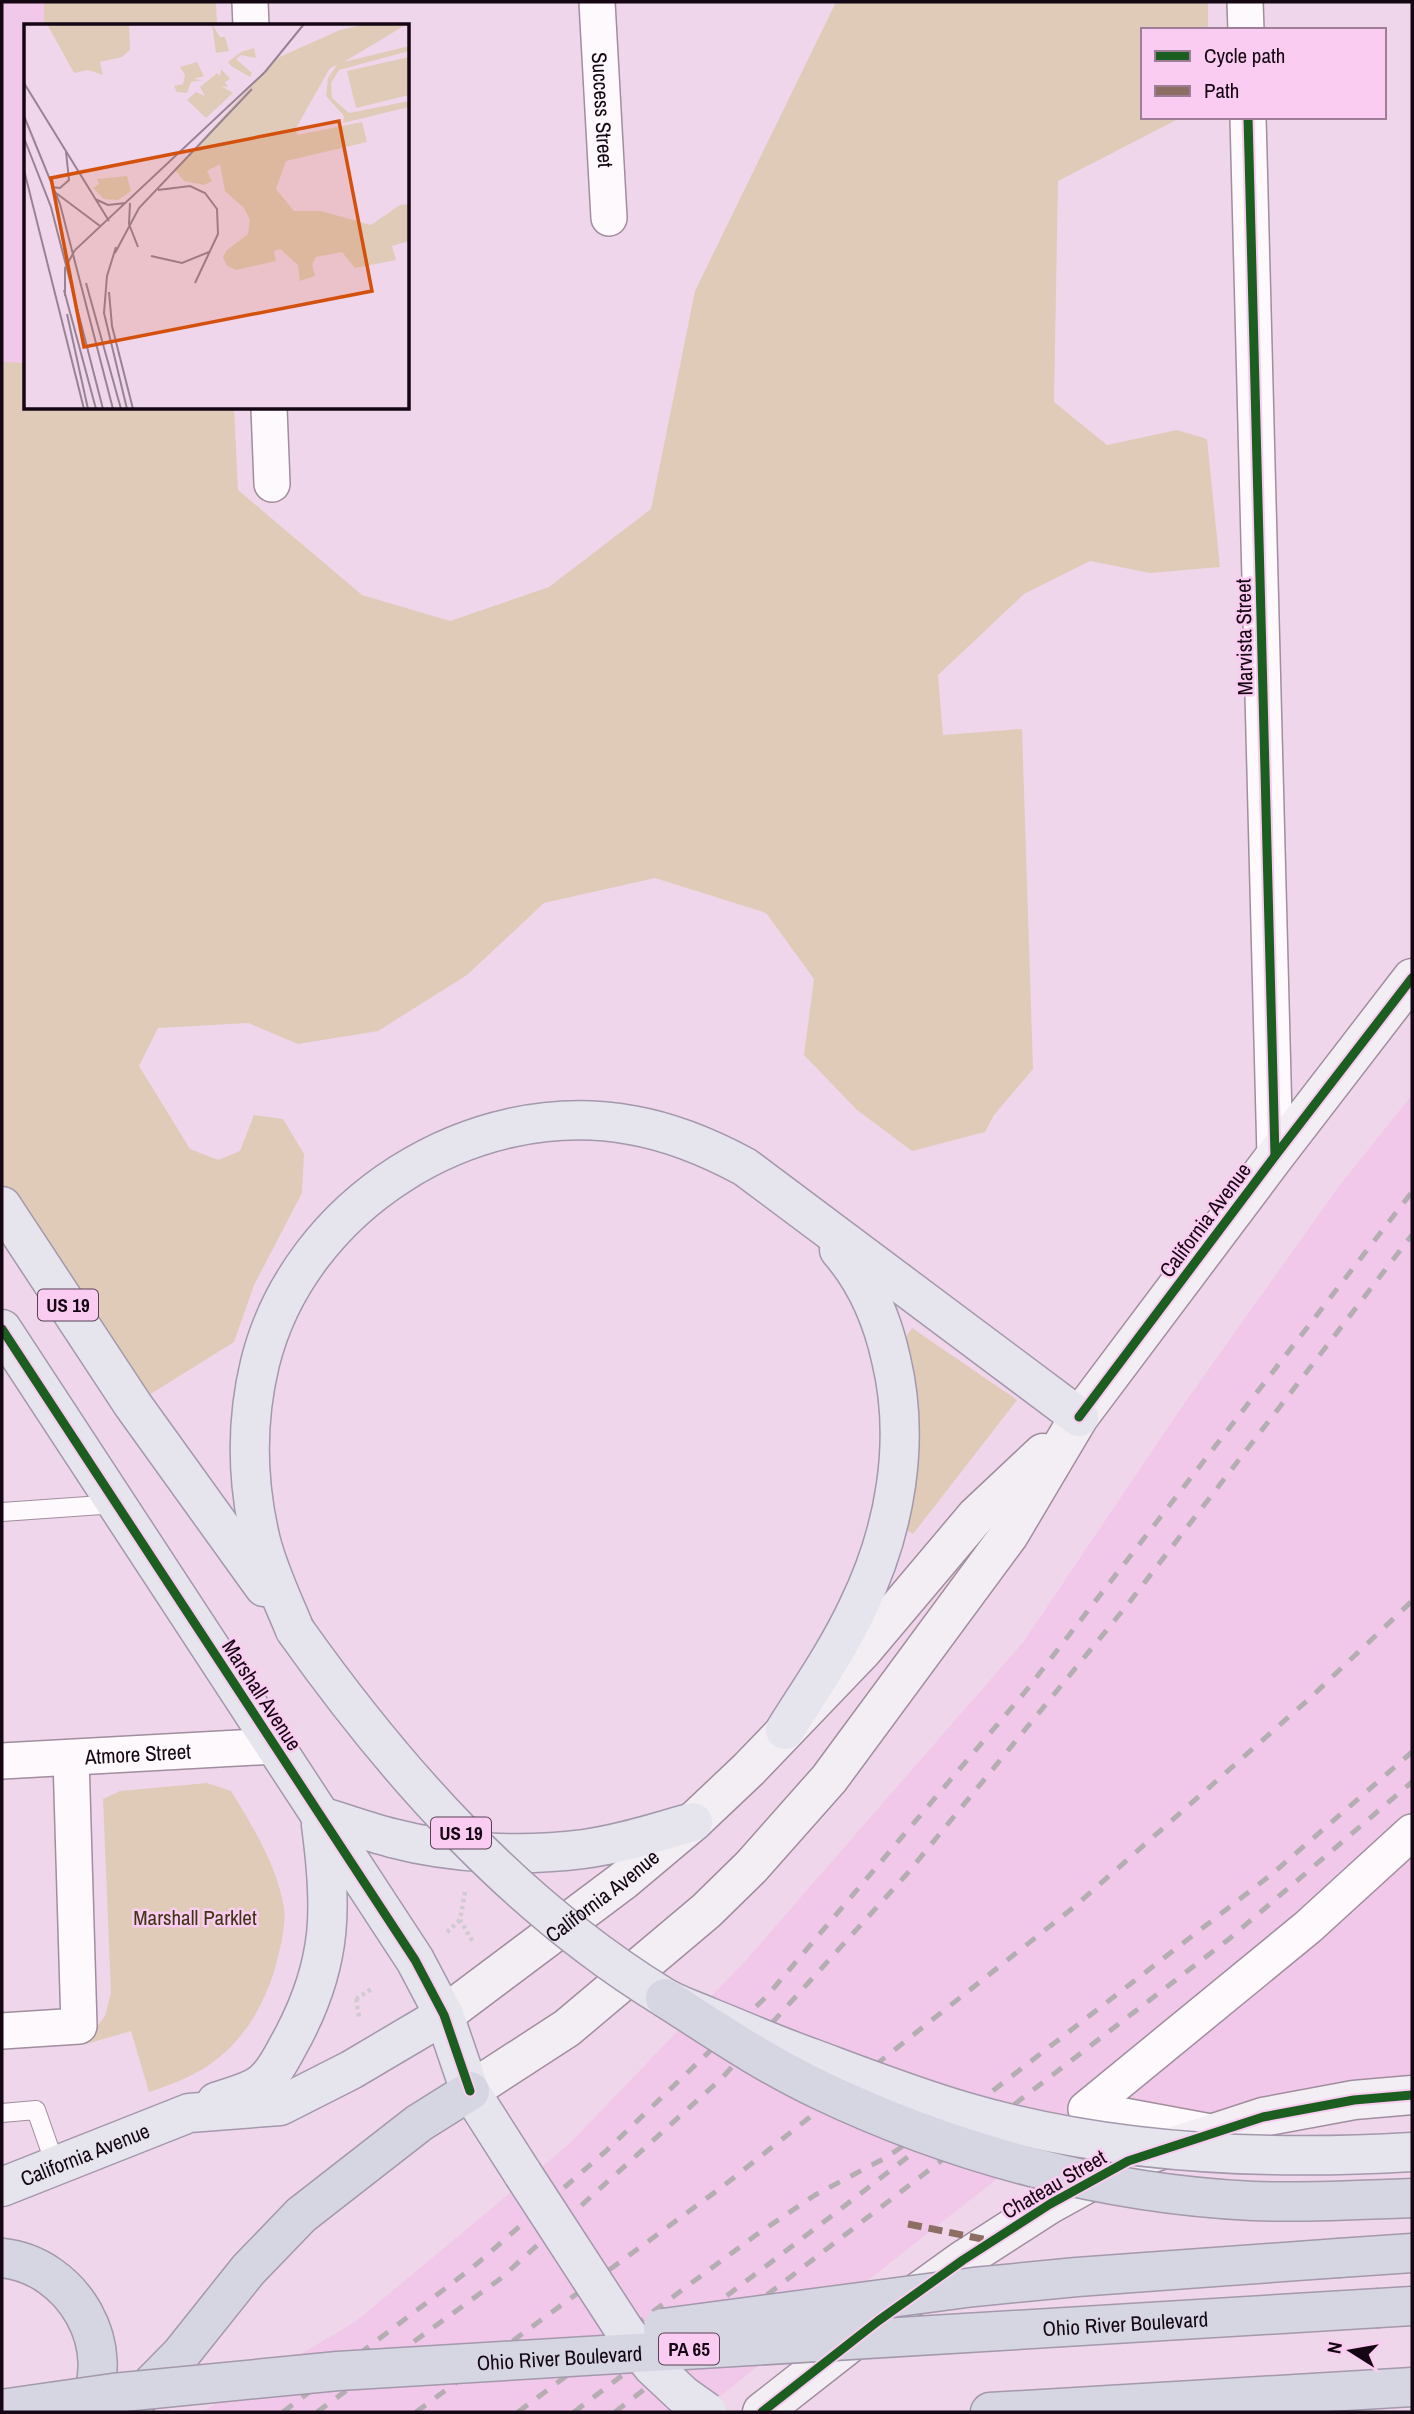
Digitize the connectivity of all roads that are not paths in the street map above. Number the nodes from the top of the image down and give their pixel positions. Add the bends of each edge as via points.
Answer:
1 (250, 2) edge
2 (597, 2) edge
3 (1245, 2) edge
4 (251, 24) edge
5 (1246, 28) edge
6 (1248, 119) edge
7 (609, 219) dead end
8 (269, 410) edge
9 (272, 484) dead end
10 (1412, 978) edge
11 (1275, 1156) junction
12 (2, 1206) edge
13 (805, 1212) junction
14 (2, 1329) edge
15 (1079, 1417) junction
16 (116, 1504) junction
17 (2, 1512) edge
18 (295, 1630) junction
19 (785, 1730) junction
20 (274, 1746) junction
21 (71, 1758) junction
22 (2, 1762) edge
23 (320, 1816) junction
24 (693, 1822) junction
25 (1412, 1832) edge
26 (665, 1998) junction
27 (444, 2015) junction
28 (2, 2031) edge
29 (470, 2091) junction
30 (1412, 2095) edge
31 (2, 2113) edge
32 (189, 2113) junction
33 (1216, 2133) junction
34 (1412, 2152) edge
35 (56, 2167) junction
36 (2, 2188) edge
37 (1412, 2198) edge
38 (1412, 2253) edge
39 (2, 2258) edge
40 (1412, 2306) edge
41 (338, 2371) junction
42 (1412, 2387) edge
43 (797, 2397) edge
44 (2, 2409) edge
45 (85, 2412) edge
46 (124, 2412) edge
47 (708, 2412) edge
48 (762, 2412) edge
49 (990, 2412) edge

1 - 4 street
2 - 7 street, Success Street
3 - 5 street
6 - 11 street, Marvista Street
8 - 9 street
10 - 11 street, California Avenue
11 - 15 street, California Avenue
12 - 18 main road, US 19 via 133,1405
13 - 15 main road
13 - 18 main road via 745,1167 689,1139 630,1125 575,1121 515,1127 453,1145 425,1158 368,1198 319,1244 282,1304 264,1351 254,1397 250,1471 254,1507 261,1542
13 - 19 main road via 855,1268 874,1303 894,1370 901,1442 895,1491 876,1566 842,1639
14 - 16 main road, Marshall Avenue
15 - 19 street, California Avenue via 976,1516 863,1650
15 - 29 street, California Avenue via 1009,1535 918,1660 830,1779 751,1867 567,2028
16 - 17 lane
16 - 20 main road, Marshall Avenue
18 - 26 main road, US 19, bridge via 385,1750 460,1832 589,1946
19 - 24 street, California Avenue
20 - 21 street, Atmore Street
20 - 23 main road, Marshall Avenue
21 - 22 street, Atmore Street
21 - 28 street via 79,2026
23 - 24 main road via 434,1847 494,1853 584,1849
23 - 27 main road, Marshall Avenue via 415,1960
23 - 32 main road via 329,1914 326,1945 311,1998 282,2058 260,2085
24 - 27 street, California Avenue via 624,1880
25 - 33 street via 1308,1927 1086,2109
26 - 34 main road, bridge via 880,2084 1046,2131 1205,2152
26 - 37 highway, US 19, bridge via 817,2089 878,2117 998,2159 1173,2194 1254,2201
27 - 29 main road, Marshall Avenue
27 - 32 main road, California Avenue via 280,2106
29 - 46 highway via 419,2123 301,2215 248,2270 181,2354
29 - 47 main road, Marshall Avenue, bridge via 625,2331 652,2366
30 - 33 street, Chateau Street via 1354,2100 1263,2117
31 - 35 lane via 36,2110
32 - 35 main road, California Avenue
33 - 43 street, Chateau Street via 1128,2161 1050,2204 878,2321
35 - 36 main road, California Avenue
38 - 41 highway, bridge via 974,2287
39 - 45 highway via 25,2264 55,2282 92,2329 99,2374
40 - 41 highway, Ohio River Boulevard / PA 65, bridge
41 - 44 highway, Ohio River Boulevard / PA 65, bridge
42 - 49 highway
43 - 48 street, Chateau Street

